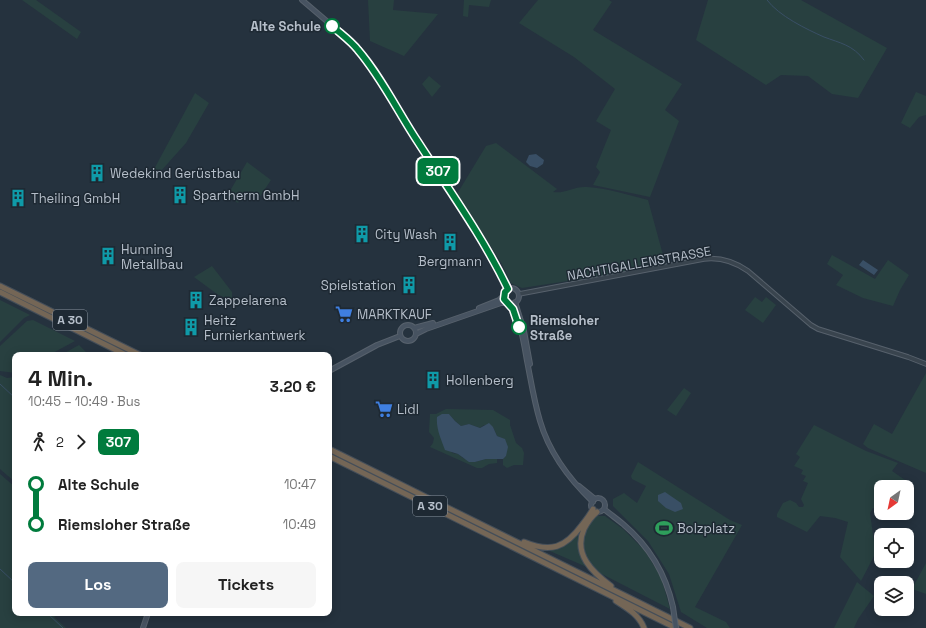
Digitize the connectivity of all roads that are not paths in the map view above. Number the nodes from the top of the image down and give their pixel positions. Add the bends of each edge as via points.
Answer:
1 (302, 0) edge
2 (0, 286) edge
3 (508, 289) junction
4 (0, 292) edge
5 (519, 294) junction
6 (504, 295) junction
7 (516, 302) junction
8 (508, 303) junction
9 (414, 328) junction
10 (416, 334) junction
11 (400, 336) junction
12 (120, 352) edge
13 (134, 352) edge
14 (926, 364) edge
15 (332, 369) edge
16 (536, 404) junction
17 (332, 450) edge
18 (332, 457) edge
19 (594, 500) junction
20 (604, 509) junction
21 (595, 511) junction
22 (493, 531) junction
23 (597, 588) junction
24 (623, 594) junction
25 (147, 616) edge
26 (143, 628) edge
27 (644, 628) edge
28 (676, 628) edge
29 (690, 628) edge

1 - 3 main road via 350,41 369,63 492,257
2 - 13 highway, A 30
3 - 5 main road
3 - 6 main road
4 - 12 highway, A 30
5 - 7 main road
5 - 14 street, NACHTIGALLENSTRASSE via 704,259 725,260 748,271 818,329
6 - 8 main road
6 - 9 main road via 499,300 469,312
7 - 8 main road
7 - 16 main road via 525,337
8 - 10 main road via 501,303
8 - 16 main road via 513,309 521,333
9 - 10 main road
9 - 11 main road via 404,326
10 - 11 main road via 413,340 408,342
11 - 15 main road via 370,348
16 - 19 main road via 540,421 553,451 569,476
17 - 22 highway, A 30
18 - 23 highway, A 30
19 - 20 main road via 604,501
19 - 21 main road via 592,506
20 - 21 main road
20 - 28 main road, bridge via 647,549 664,576
21 - 22 highway via 570,539 553,548 535,546
21 - 24 highway via 582,535 583,555 593,572
22 - 24 highway, A 30
23 - 27 highway via 632,612
23 - 28 highway, A 30
24 - 29 highway, A 30
25 - 26 main road

